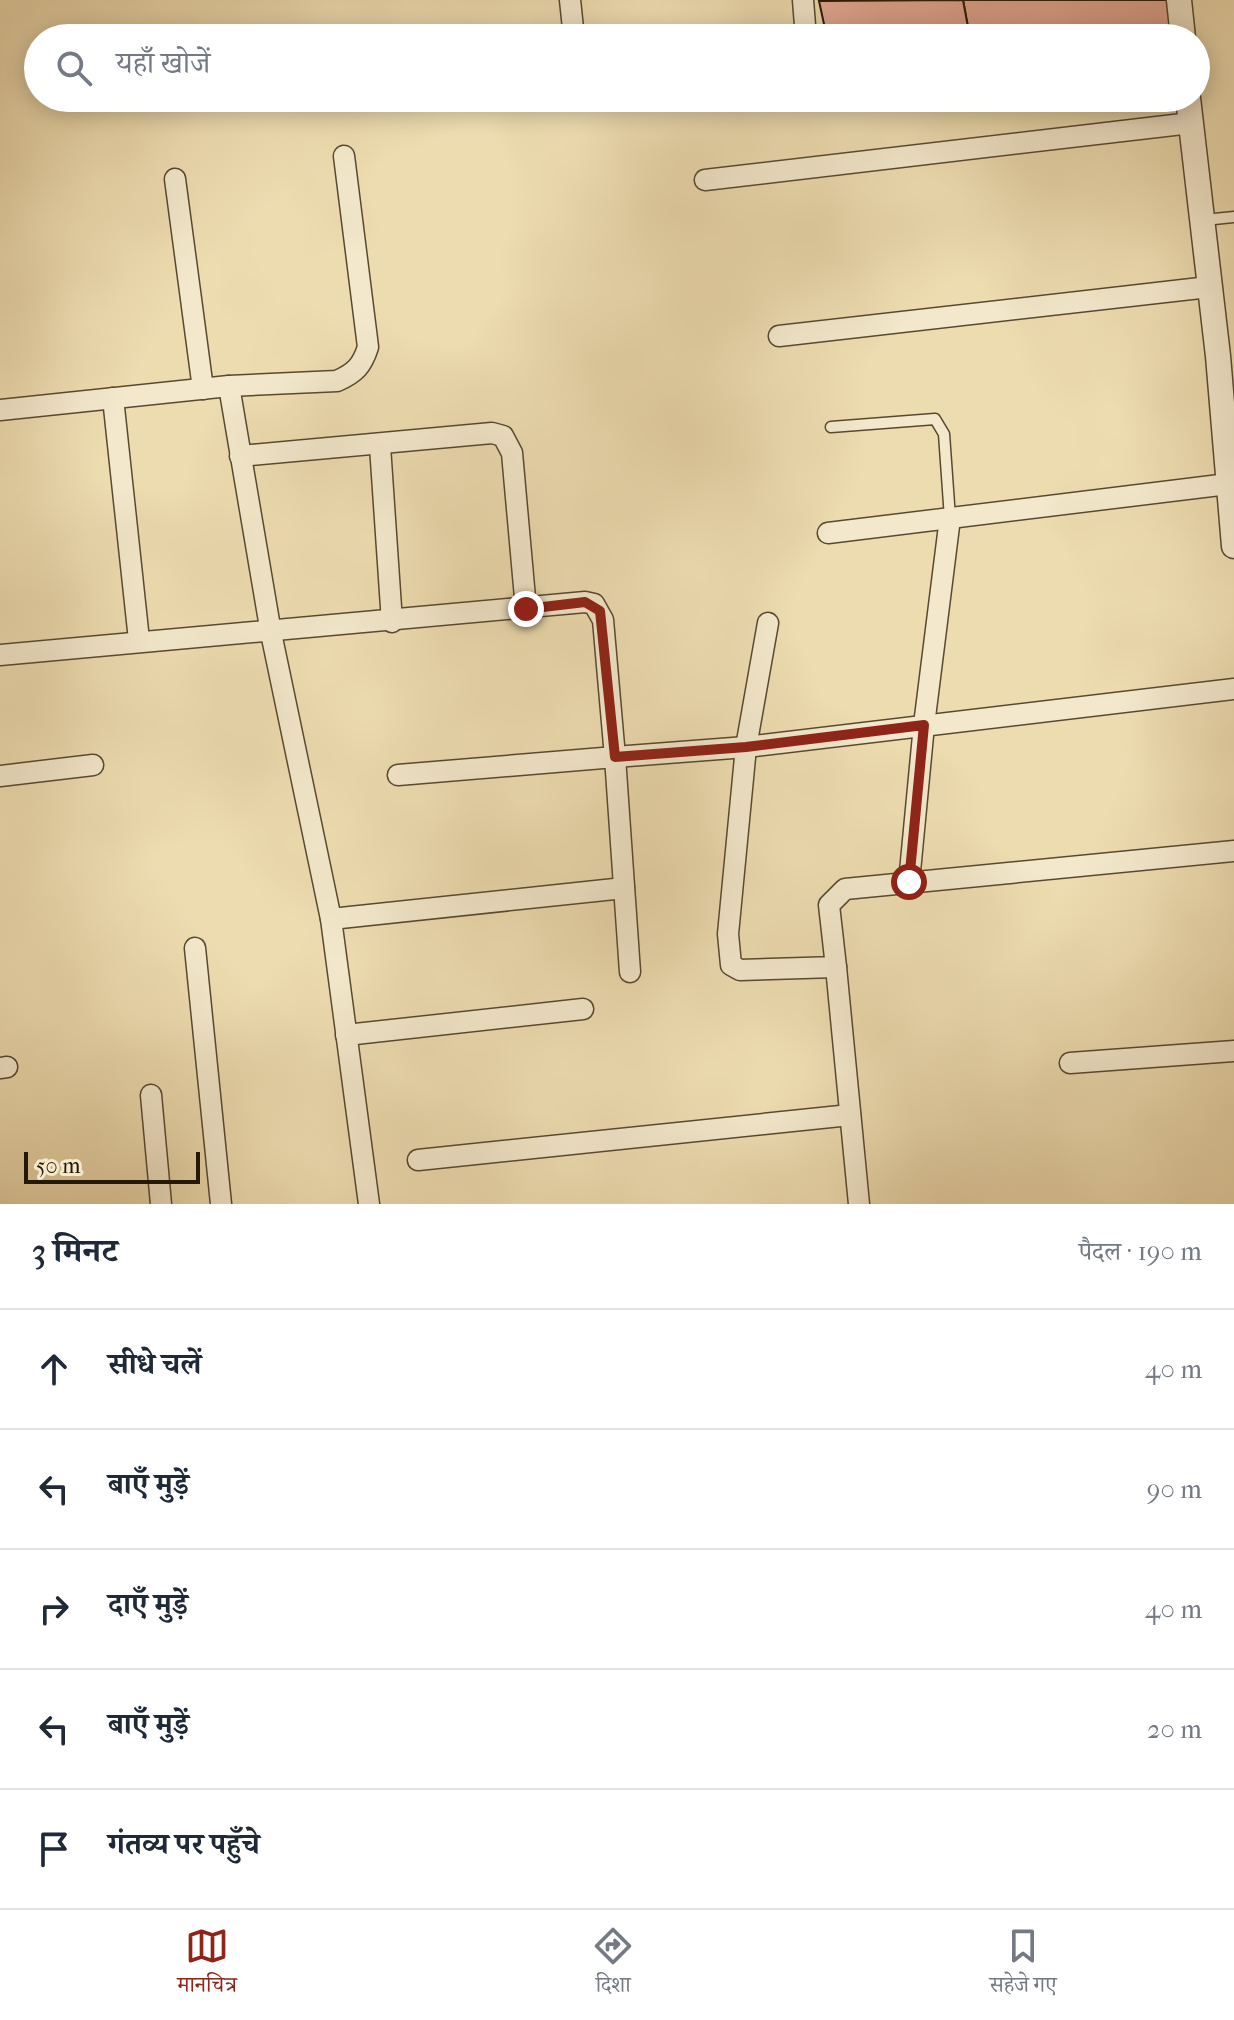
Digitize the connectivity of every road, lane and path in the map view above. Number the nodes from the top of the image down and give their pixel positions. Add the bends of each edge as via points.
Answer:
1 (570, 0) edge
2 (803, 0) edge
3 (1179, 0) edge
4 (573, 24) edge
5 (805, 24) edge
6 (1182, 24) edge
7 (1190, 112) edge
8 (1191, 123) junction
9 (344, 156) dead end
10 (175, 179) dead end
11 (705, 180) dead end
12 (1234, 217) edge
13 (1201, 220) junction
14 (1209, 287) junction
15 (779, 336) dead end
16 (1226, 355) edge
17 (229, 386) junction
18 (203, 389) junction
19 (113, 398) junction
20 (0, 410) edge
21 (831, 427) dead end
22 (380, 446) junction
23 (240, 456) junction
24 (1228, 484) junction
25 (950, 518) junction
26 (828, 533) dead end
27 (1234, 538) edge
28 (1234, 546) edge
29 (526, 609) junction
30 (392, 622) junction
31 (768, 623) dead end
32 (271, 633) junction
33 (139, 640) junction
34 (0, 655) edge
35 (1234, 689) edge
36 (924, 725) junction
37 (746, 747) junction
38 (615, 757) junction
39 (93, 765) dead end
40 (398, 775) dead end
41 (0, 776) edge
42 (1234, 851) edge
43 (909, 882) junction
44 (624, 888) junction
45 (331, 919) junction
46 (195, 948) dead end
47 (836, 967) junction
48 (630, 972) dead end
49 (583, 1009) dead end
50 (346, 1035) junction
51 (1234, 1051) edge
52 (1070, 1063) dead end
53 (151, 1095) dead end
54 (850, 1115) junction
55 (418, 1160) dead end
56 (161, 1204) edge
57 (221, 1204) edge
58 (369, 1204) edge
59 (859, 1204) edge

1 - 4 street
2 - 5 street
3 - 6 street
7 - 8 street
8 - 11 street
8 - 13 street
9 - 17 street via 368,347 363,364 337,381
10 - 18 street
12 - 13 lane
13 - 14 street
14 - 15 street
14 - 16 street
16 - 24 street
17 - 18 street
17 - 23 street
18 - 19 street
19 - 20 street
19 - 33 street
21 - 25 lane via 935,419 944,434
22 - 23 street
22 - 29 street via 503,436 512,453
22 - 30 street
23 - 32 street
24 - 25 street
24 - 27 street
25 - 26 street
25 - 36 street
27 - 28 street
29 - 30 street
29 - 38 street via 585,602 600,611
30 - 32 street
31 - 37 street
32 - 33 street
32 - 45 street
33 - 34 street
35 - 36 street
36 - 37 street
36 - 43 street
37 - 38 street
37 - 47 street via 728,934 731,965 740,970
38 - 40 street
38 - 44 street
39 - 41 street
42 - 43 street
43 - 47 street via 845,889 829,905
44 - 45 street
44 - 48 street
45 - 50 street
46 - 57 street
47 - 54 street
49 - 50 street
50 - 58 street
51 - 52 street
53 - 56 street
54 - 55 street
54 - 59 street

